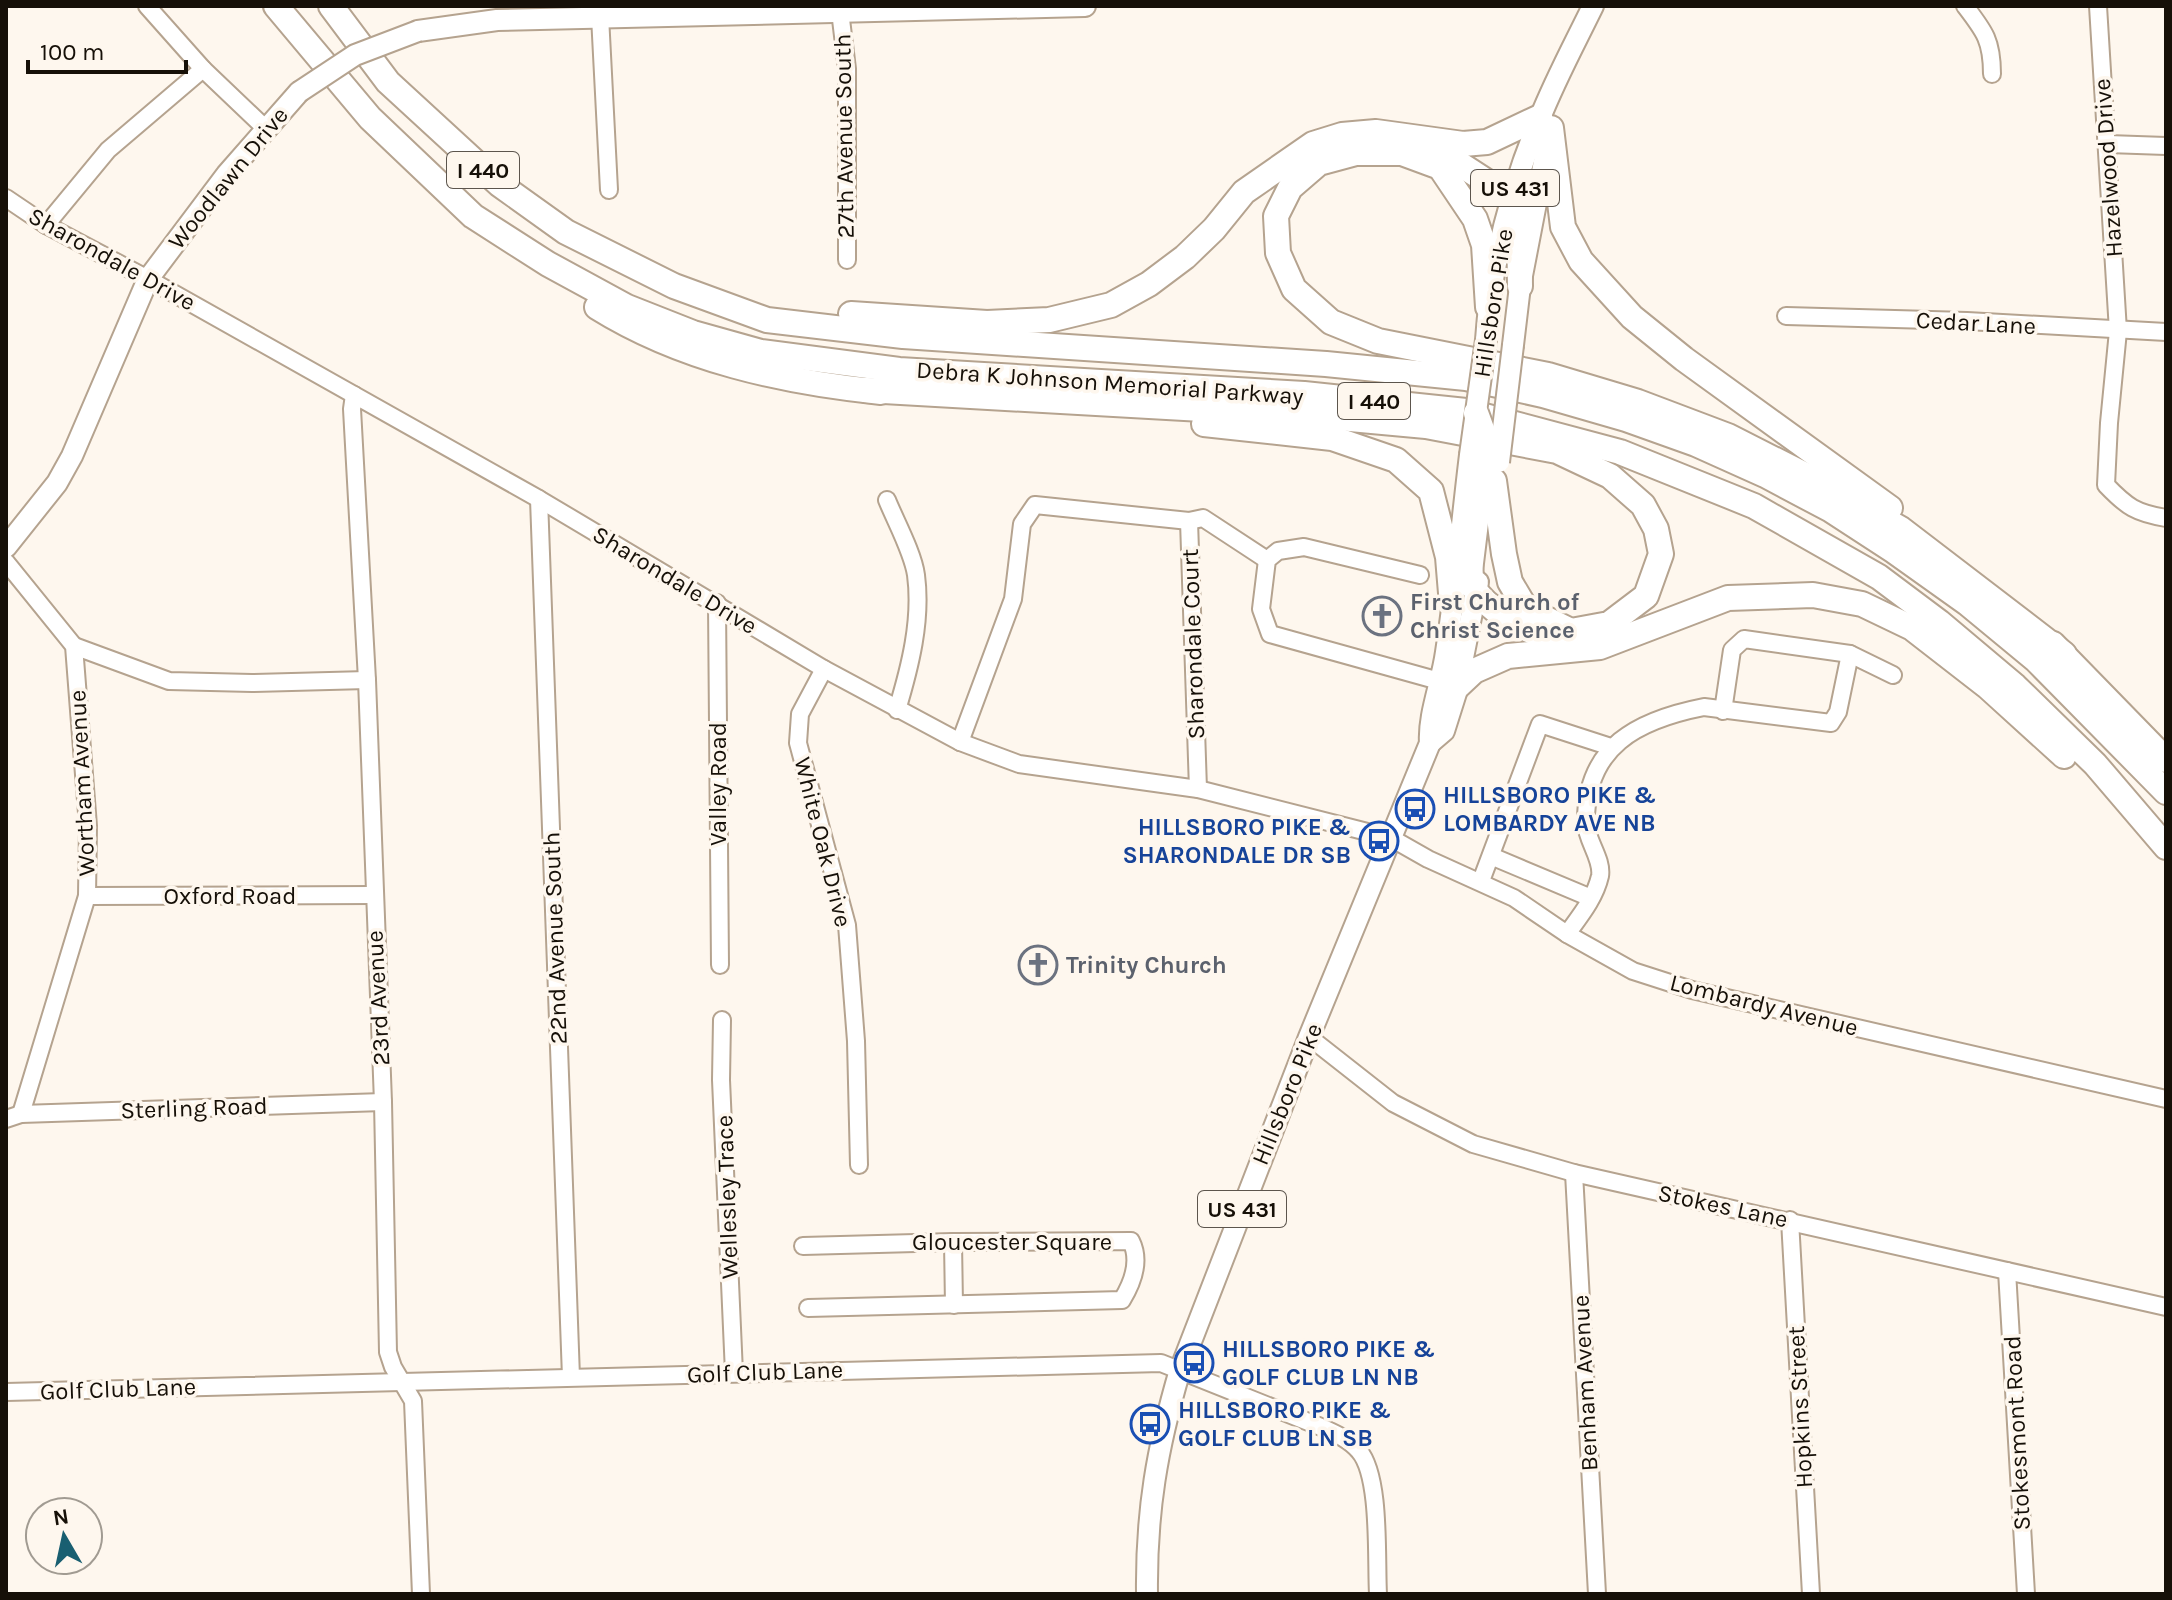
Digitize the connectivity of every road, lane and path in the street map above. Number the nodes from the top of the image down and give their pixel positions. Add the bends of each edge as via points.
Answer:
1 (147, 6) edge
2 (276, 6) edge
3 (331, 6) edge
4 (1079, 6) edge
5 (1085, 6) edge
6 (1593, 6) edge
7 (1965, 6) edge
8 (2098, 6) edge
9 (600, 11) edge
10 (840, 11) junction
11 (203, 69) junction
12 (1992, 74) dead end
13 (1546, 123) junction
14 (265, 128) junction
15 (1423, 140) junction
16 (2108, 144) junction
17 (2166, 146) edge
18 (609, 190) dead end
19 (6, 198) edge
20 (1512, 198) junction
21 (473, 216) junction
22 (46, 225) junction
23 (847, 260) dead end
24 (148, 279) junction
25 (674, 286) junction
26 (1520, 286) junction
27 (1488, 307) junction
28 (1786, 316) dead end
29 (2118, 331) junction
30 (2166, 332) edge
31 (866, 390) junction
32 (354, 395) junction
33 (1476, 413) joint
34 (1487, 464) junction
35 (539, 499) junction
36 (887, 500) dead end
37 (2166, 518) edge
38 (1189, 521) junction
39 (6, 547) edge
40 (1267, 560) junction
41 (6, 562) edge
42 (1420, 575) dead end
43 (1476, 592) junction
44 (717, 603) junction
45 (1452, 605) junction
46 (74, 646) junction
47 (1581, 647) junction
48 (1850, 654) junction
49 (2064, 654) junction
50 (824, 669) junction
51 (1893, 675) dead end
52 (367, 680) junction
53 (1450, 684) junction
54 (897, 710) junction
55 (1723, 711) junction
56 (960, 742) junction
57 (1611, 747) junction
58 (2166, 760) edge
59 (1198, 789) junction
60 (2166, 792) edge
61 (1391, 838) junction
62 (2166, 847) edge
63 (1490, 859) junction
64 (1481, 881) junction
65 (373, 895) junction
66 (87, 896) junction
67 (1591, 898) junction
68 (1567, 934) junction
69 (720, 965) dead end
70 (722, 1020) dead end
71 (1309, 1037) junction
72 (2166, 1099) edge
73 (383, 1102) junction
74 (13, 1117) edge
75 (859, 1165) dead end
76 (1574, 1173) junction
77 (1790, 1220) junction
78 (953, 1242) junction
79 (803, 1246) dead end
80 (2007, 1271) junction
81 (954, 1305) junction
82 (2166, 1307) edge
83 (808, 1308) dead end
84 (2166, 1322) edge
85 (1180, 1370) junction
86 (734, 1373) junction
87 (571, 1377) junction
88 (402, 1381) junction
89 (6, 1392) edge
90 (421, 1594) edge
91 (1147, 1594) edge
92 (1378, 1594) edge
93 (1597, 1594) edge
94 (1811, 1594) edge
95 (2026, 1594) edge

1 - 11 street
2 - 21 highway, Debra K Johnson Memorial Parkway / I 440 via 370,118
3 - 25 highway, Debra K Johnson Memorial Parkway / I 440 via 388,82 499,184 566,232
4 - 5 main road, Woodlawn Drive
4 - 10 main road, Woodlawn Drive
6 - 13 main road, Hillsboro Pike / US 431 via 1561,74
7 - 12 street via 1987,34
8 - 16 street, Hazelwood Drive
9 - 10 main road, Woodlawn Drive
9 - 14 main road, Woodlawn Drive, bridge via 418,31 355,55 299,92
9 - 18 street
10 - 23 street, 27th Avenue South via 847,69
11 - 14 street
11 - 22 street via 108,150
13 - 15 highway via 1487,142
13 - 20 main road, Hillsboro Pike / US 431
13 - 26 main road, Hillsboro Pike / US 431
13 - 49 highway via 1569,243 1632,317 1966,564
14 - 24 main road, Woodlawn Drive
15 - 20 highway
15 - 25 highway via 1376,132 1313,144 1244,192 1214,229 1149,284 1111,305 1049,320 924,321 771,307
16 - 17 street
16 - 29 street, Hazelwood Drive
19 - 22 street, Sharondale Drive
20 - 26 highway via 1519,214
20 - 27 main road, Hillsboro Pike / US 431
21 - 31 highway via 507,247 624,324 765,374
21 - 62 highway, Debra K Johnson Memorial Parkway / I 440 via 627,307 761,352 899,370 1304,394 1466,411 1620,452 1754,506 1879,577 2015,686 2095,764
22 - 24 street, Sharondale Drive
24 - 32 street, Sharondale Drive
24 - 39 main road, Woodlawn Drive via 71,459
25 - 60 highway, Debra K Johnson Memorial Parkway / I 440 via 767,320 903,336 1466,378 1626,419 1765,475 1894,551 2036,660
26 - 34 main road, Hillsboro Pike / US 431, bridge
27 - 33 main road, Hillsboro Pike / US 431, bridge
27 - 49 highway via 1484,245 1462,197 1440,167 1402,153 1356,153 1319,163 1290,188 1276,216 1278,253 1294,289 1331,322 1378,341 1548,375 1728,436 1901,529
28 - 29 street, Cedar Lane
29 - 30 street, Cedar Lane
29 - 37 street, Hazelwood Drive via 2106,485 2125,505
31 - 34 highway via 1307,415 1426,426 1557,451 1610,476 1643,505 1661,554 1646,596 1609,624 1571,631 1526,609 1510,582
31 - 45 highway via 1332,438 1396,460 1431,491 1448,557
32 - 35 street, Sharondale Drive
32 - 52 street, 23rd Avenue
33 - 34 highway, bridge
34 - 43 highway via 1471,563
34 - 45 main road, Hillsboro Pike / US 431
35 - 44 street, Sharondale Drive
35 - 87 street, 22nd Avenue South
36 - 54 street via 916,574 916,631
38 - 40 street via 1203,518
38 - 56 street, Sharondale Court via 1035,505 1022,524 1013,599
38 - 59 street, Sharondale Court
40 - 42 street via 1278,551 1304,547
40 - 53 street via 1261,609 1270,634
41 - 46 street
43 - 47 highway via 1515,623
43 - 53 main road, Hillsboro Pike / US 431
44 - 50 street, Sharondale Drive
44 - 69 street, Valley Road
45 - 53 main road, Hillsboro Pike / US 431
46 - 52 street via 169,681
46 - 66 street, Wortham Avenue via 88,826
47 - 53 highway via 1508,656
47 - 62 highway via 1600,647 1728,598 1813,595 1862,604 1912,628 1988,687
48 - 51 street
48 - 55 street via 1831,723
48 - 55 street via 1744,639 1732,650
49 - 58 highway
50 - 54 street, Sharondale Drive
50 - 75 street, White Oak Drive via 800,714 798,743 847,925
52 - 65 street, 23rd Avenue
53 - 61 main road, Hillsboro Pike / US 431 via 1444,731 1430,743
54 - 56 street, Sharondale Drive
55 - 57 street via 1684,711 1628,733
56 - 59 street, Sharondale Drive via 1019,764
57 - 63 street via 1540,724
57 - 67 street via 1590,784 1585,825 1601,873
59 - 61 street, Sharondale Drive
61 - 64 street, Lombardy Avenue
61 - 71 main road, Hillsboro Pike / US 431
63 - 64 street
63 - 67 street
64 - 68 street, Lombardy Avenue
65 - 66 street, Oxford Road
65 - 73 street, 23rd Avenue
66 - 74 street, Wortham Avenue
67 - 68 street
68 - 72 street, Lombardy Avenue via 1633,971 1692,990
70 - 86 street, Wellesley Trace
71 - 76 street, Stokes Lane via 1393,1103 1473,1144
71 - 85 main road, Hillsboro Pike / US 431
73 - 74 street, Sterling Road
73 - 88 street, 23rd Avenue via 388,1352
76 - 77 street, Stokes Lane
76 - 93 street, Benham Avenue
77 - 80 street, Stokes Lane
77 - 94 street, Hopkins Street
78 - 79 street, Gloucester Square
78 - 81 street
78 - 81 street, Gloucester Square via 1131,1241 1136,1257 1132,1284 1122,1300
80 - 82 street, Stokes Lane
80 - 95 street, Stokesmont Road
81 - 83 street, Gloucester Square
82 - 84 street
85 - 86 street, Golf Club Lane via 1161,1363
85 - 91 main road, Hillsboro Pike / US 431 via 1153,1480
85 - 92 street, Golf Club Lane via 1321,1427 1359,1451 1370,1470
86 - 87 street, Golf Club Lane
87 - 88 street, Golf Club Lane
88 - 89 street, Golf Club Lane
88 - 90 street, 23rd Avenue via 413,1401

